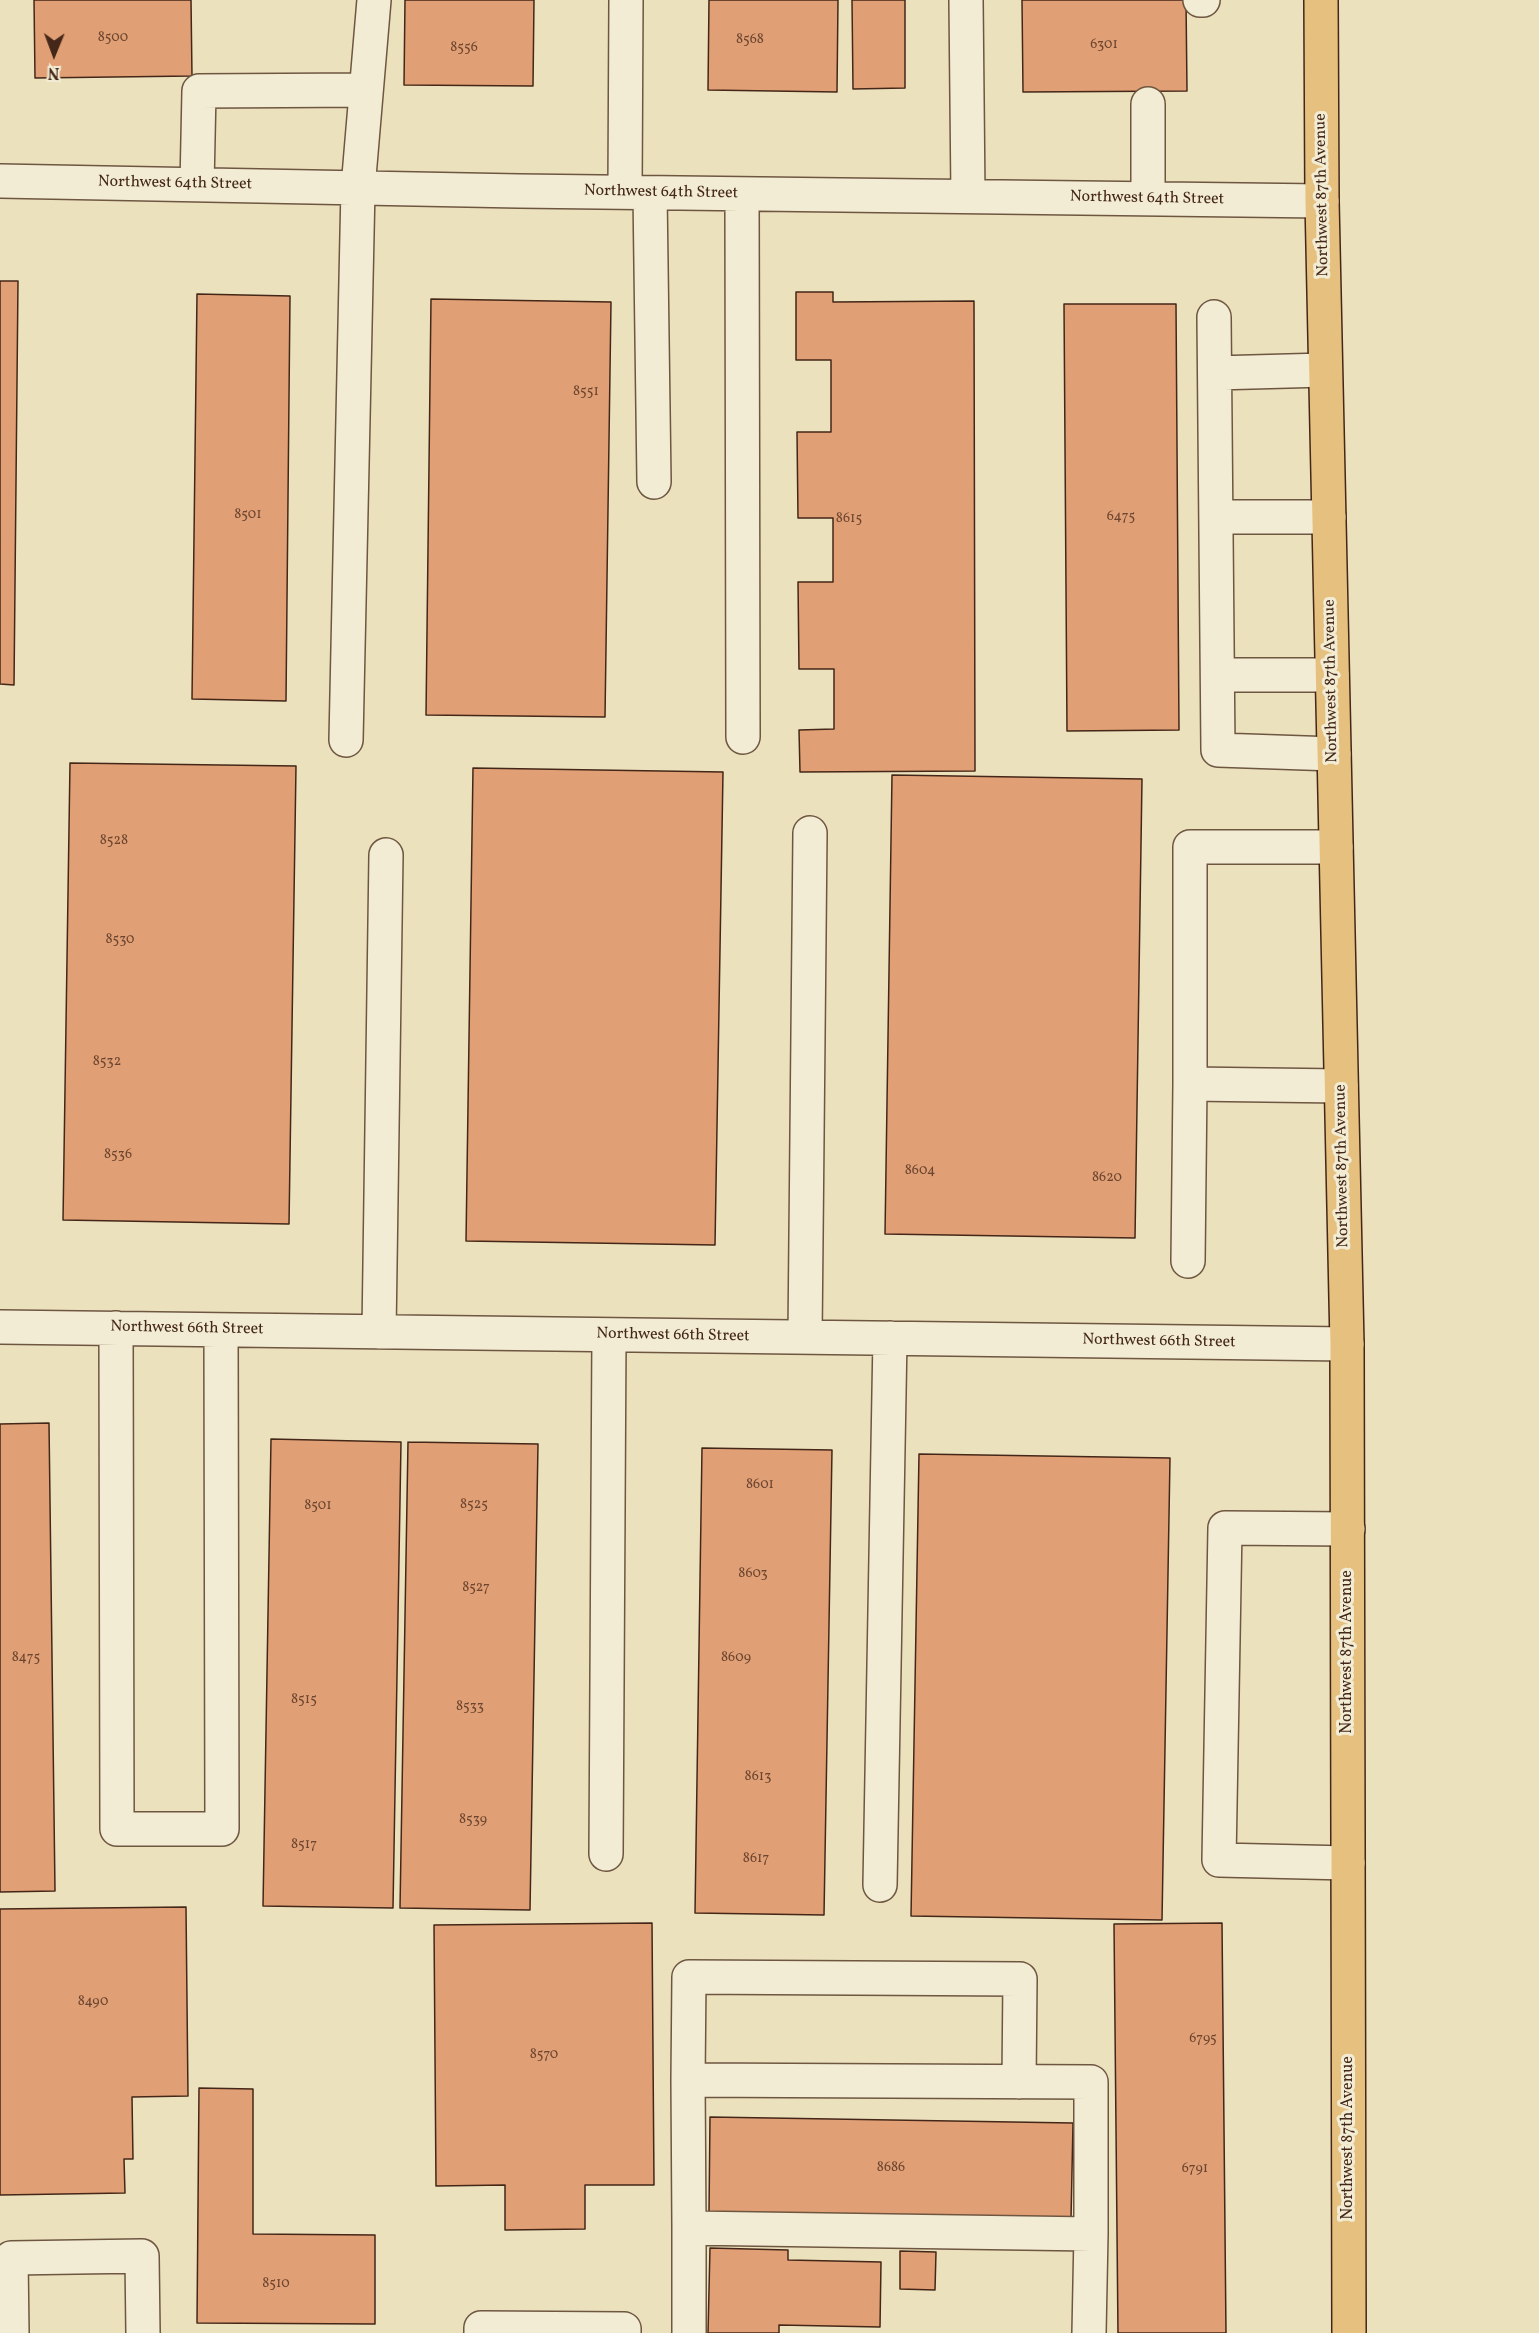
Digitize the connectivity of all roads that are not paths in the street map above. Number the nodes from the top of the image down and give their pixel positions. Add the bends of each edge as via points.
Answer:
1 (374, 0) edge
2 (626, 0) edge
3 (966, 0) edge
4 (1321, 0) edge
5 (366, 90) junction
6 (1148, 104) dead end
7 (0, 181) edge
8 (197, 185) junction
9 (357, 188) junction
10 (637, 192) junction
11 (742, 194) junction
12 (968, 196) junction
13 (1148, 199) junction
14 (1322, 201) junction
15 (1214, 317) dead end
16 (1326, 370) junction
17 (1215, 372) junction
18 (654, 482) dead end
19 (1216, 517) junction
20 (1329, 517) junction
21 (1218, 675) junction
22 (1332, 675) junction
23 (743, 736) dead end
24 (346, 740) dead end
25 (1334, 754) junction
26 (810, 833) dead end
27 (1336, 847) junction
28 (386, 855) dead end
29 (1190, 1084) junction
30 (1341, 1086) junction
31 (1188, 1261) dead end
32 (0, 1327) edge
33 (116, 1329) junction
34 (221, 1330) junction
35 (379, 1332) junction
36 (609, 1335) junction
37 (805, 1337) junction
38 (890, 1338) junction
39 (1347, 1344) junction
40 (1348, 1530) junction
41 (606, 1854) dead end
42 (1348, 1863) junction
43 (880, 1885) dead end
44 (688, 2080) junction
45 (1019, 2082) junction
46 (689, 2228) junction
47 (1091, 2234) junction
48 (12, 2333) edge
49 (143, 2333) edge
50 (481, 2333) edge
51 (624, 2333) edge
52 (689, 2333) edge
53 (1089, 2333) edge
54 (1349, 2333) edge

1 - 5 street
2 - 10 street
3 - 12 street
4 - 14 main road, Northwest 87th Avenue
5 - 8 street via 199,91
5 - 9 street
6 - 13 street
7 - 8 street, Northwest 64th Street
8 - 9 street, Northwest 64th Street
9 - 10 street, Northwest 64th Street
9 - 24 street
10 - 11 street, Northwest 64th Street
10 - 18 street
11 - 12 street, Northwest 64th Street
11 - 23 street
12 - 13 street, Northwest 64th Street
13 - 14 street, Northwest 64th Street
14 - 16 main road, Northwest 87th Avenue
15 - 17 street
16 - 17 street
16 - 20 main road, Northwest 87th Avenue
17 - 19 street
19 - 20 street
19 - 21 street
20 - 22 main road, Northwest 87th Avenue
21 - 22 street
21 - 25 street via 1218,750
22 - 25 main road, Northwest 87th Avenue
25 - 27 main road, Northwest 87th Avenue
26 - 37 street
27 - 29 street via 1190,847
27 - 30 main road, Northwest 87th Avenue
28 - 35 street
29 - 30 street
29 - 31 street
30 - 39 main road, Northwest 87th Avenue
32 - 33 street, Northwest 66th Street
33 - 34 street, Northwest 66th Street
33 - 34 street via 117,1829 222,1829
34 - 35 street, Northwest 66th Street
35 - 36 street, Northwest 66th Street
36 - 37 street, Northwest 66th Street
36 - 41 street
37 - 38 street, Northwest 66th Street
38 - 39 street, Northwest 66th Street
38 - 43 street
39 - 40 main road, Northwest 87th Avenue
40 - 42 main road, Northwest 87th Avenue
40 - 42 street via 1225,1528 1219,1860
42 - 54 main road, Northwest 87th Avenue
44 - 45 street
44 - 45 street via 689,1977 701,1977 1020,1979
44 - 46 street
45 - 47 street via 1091,2082
46 - 47 street
46 - 52 street
47 - 53 street
48 - 49 street via 11,2258 142,2256
50 - 51 street via 482,2328 624,2329

